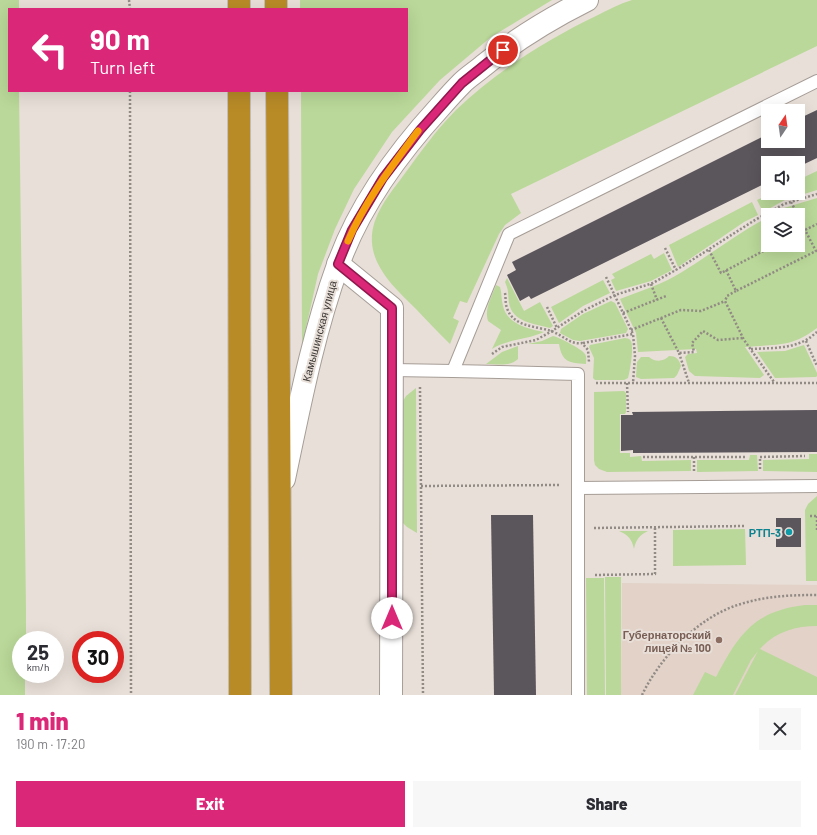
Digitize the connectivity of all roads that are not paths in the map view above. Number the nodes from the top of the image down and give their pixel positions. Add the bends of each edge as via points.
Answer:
1 (587, 0) edge
2 (817, 81) edge
3 (239, 92) edge
4 (276, 92) edge
5 (338, 264) junction
6 (393, 370) junction
7 (453, 371) junction
8 (817, 486) edge
9 (578, 488) junction
10 (279, 504) junction
11 (240, 695) edge
12 (281, 695) edge
13 (391, 695) edge
14 (578, 695) edge

1 - 5 street, Камышинская улица via 553,17 503,50 462,83 420,130 383,178 352,230
2 - 7 lane via 509,234
3 - 11 highway
4 - 10 highway
5 - 6 street via 392,308
5 - 10 street, Камышинская улица via 312,353
6 - 7 lane
6 - 13 street
7 - 9 lane via 578,374
8 - 9 lane
9 - 14 lane
10 - 12 highway

